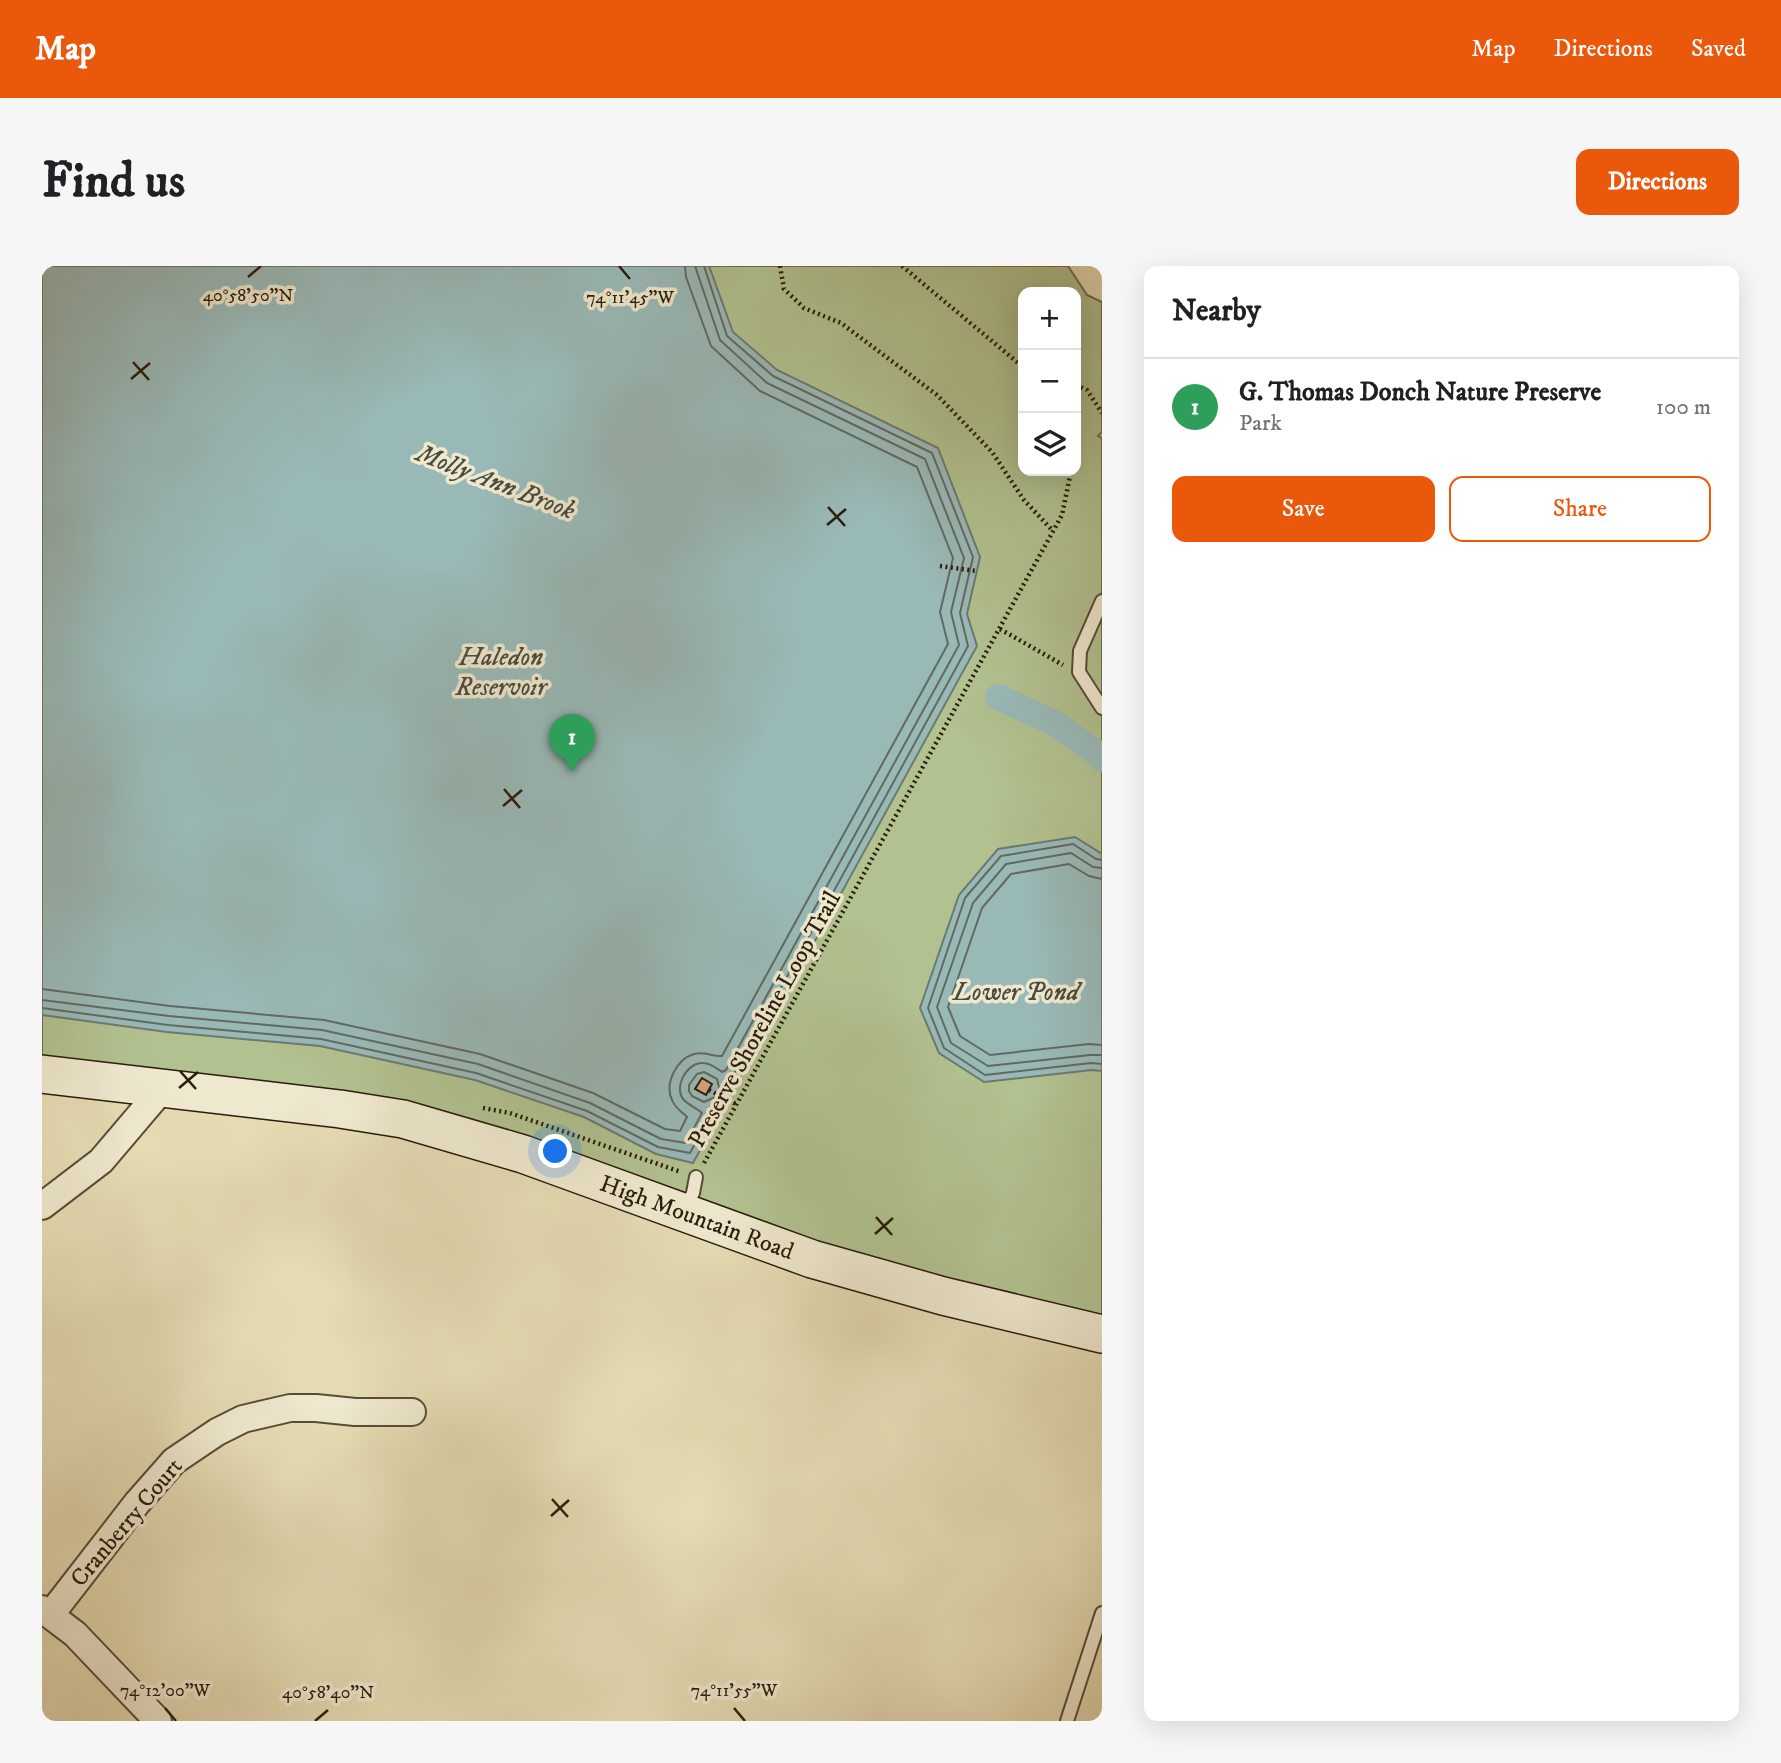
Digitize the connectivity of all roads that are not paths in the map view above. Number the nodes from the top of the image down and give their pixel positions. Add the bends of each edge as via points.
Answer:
1 (1102, 601) edge
2 (1102, 708) edge
3 (42, 1074) edge
4 (163, 1088) junction
5 (696, 1177) road end
6 (45, 1200) edge
7 (683, 1212) junction
8 (1102, 1334) edge
9 (412, 1412) dead end
10 (46, 1611) edge
11 (1102, 1613) edge
12 (158, 1721) edge
13 (1067, 1721) edge

1 - 2 lane via 1080,651 1079,672
3 - 4 main road, High Mountain Road
4 - 6 street via 101,1161
4 - 7 main road, High Mountain Road via 403,1119 523,1154
5 - 7 lane
7 - 8 main road, High Mountain Road via 812,1259
9 - 10 street, Cranberry Court via 290,1408 243,1419 217,1432 167,1469
10 - 12 street via 75,1634
11 - 13 lane

